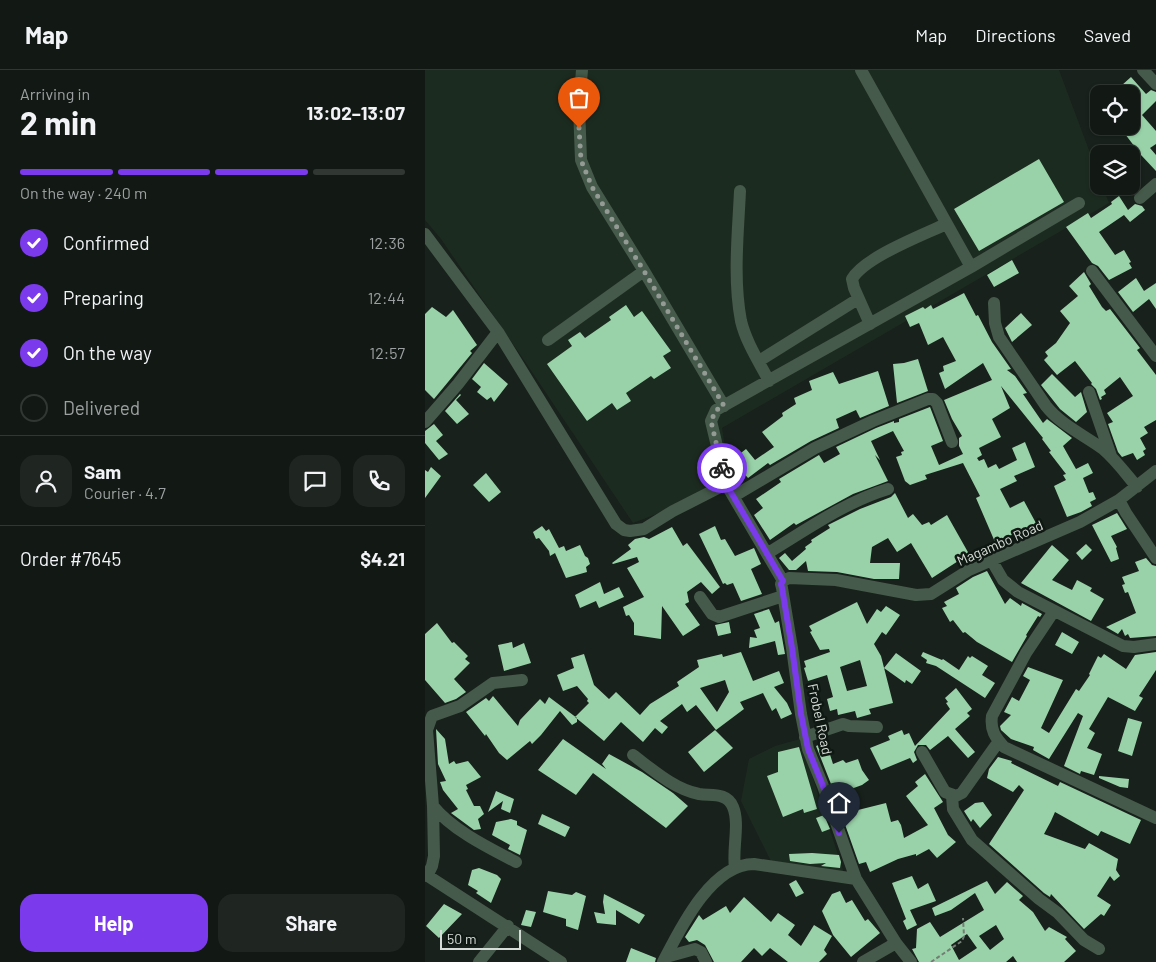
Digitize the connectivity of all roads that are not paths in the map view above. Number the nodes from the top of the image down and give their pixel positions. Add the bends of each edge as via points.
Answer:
1 (581, 70) edge
2 (861, 70) edge
3 (1143, 70) edge
4 (1156, 84) edge
5 (1156, 184) edge
6 (739, 191) dead end
7 (1140, 198) dead end
8 (1079, 203) dead end
9 (946, 224) junction
10 (425, 234) edge
11 (971, 266) junction
12 (644, 271) junction
13 (1092, 271) dead end
14 (858, 299) junction
15 (994, 302) dead end
16 (870, 324) junction
17 (498, 332) junction
18 (548, 340) dead end
19 (1156, 356) edge
20 (759, 361) junction
21 (769, 381) junction
22 (1089, 392) dead end
23 (724, 406) junction
24 (425, 422) edge
25 (952, 442) dead end
26 (1111, 457) junction
27 (1156, 471) edge
28 (726, 484) junction
29 (1137, 487) junction
30 (888, 489) dead end
31 (734, 496) junction
32 (1119, 500) junction
33 (768, 553) junction
34 (1156, 558) edge
35 (992, 561) junction
36 (783, 581) junction
37 (783, 596) junction
38 (700, 597) dead end
39 (1054, 612) junction
40 (1156, 644) edge
41 (522, 680) dead end
42 (877, 727) dead end
43 (805, 737) junction
44 (999, 741) junction
45 (921, 752) dead end
46 (633, 755) dead end
47 (952, 796) junction
48 (433, 806) junction
49 (1156, 818) edge
50 (516, 862) dead end
51 (735, 868) junction
52 (426, 875) edge
53 (856, 879) junction
54 (508, 926) junction
55 (896, 943) junction
56 (1099, 949) dead end
57 (665, 959) edge
58 (479, 962) edge
59 (561, 962) edge
60 (706, 962) edge
61 (863, 962) edge
62 (911, 962) edge

1 - 12 street via 581,160 592,187
2 - 9 street
3 - 4 street
5 - 7 street
6 - 20 street via 736,282 742,323
8 - 11 street
9 - 11 street
9 - 14 street via 869,262 856,272 852,279
10 - 17 street
11 - 16 street
12 - 18 street
12 - 23 street
13 - 19 street
14 - 16 street
14 - 20 street
15 - 26 street via 999,337 1046,406
16 - 21 street
17 - 24 street
17 - 28 street via 616,524 624,530 644,528
20 - 21 street
21 - 23 street
22 - 26 street
23 - 28 street via 716,410 711,421
25 - 31 street via 937,403 928,399 815,448
26 - 29 street
27 - 29 street, Magambo Road
28 - 31 street
29 - 32 street, Magambo Road
30 - 33 street via 849,505
31 - 33 street
32 - 34 street
32 - 35 street, Magambo Road via 1064,531
33 - 36 street
35 - 36 street, Magambo Road via 969,570 939,590 921,596 836,580 789,578
35 - 39 street via 1008,585
36 - 37 street, Frobel Road
37 - 38 street via 719,617 712,614
37 - 43 street, Frobel Road
39 - 40 street via 1123,646 1134,648
39 - 44 street via 1026,652 992,716 991,725
41 - 48 street via 493,683 460,706 432,716 427,730
42 - 43 street via 843,724
43 - 53 street, Frobel Road
44 - 47 street via 962,793
44 - 49 street via 1005,747
45 - 47 street via 945,792
46 - 51 street via 677,786 699,794 715,794 732,804 735,814
47 - 56 street via 953,809 972,840 1058,913 1084,940
48 - 50 street via 458,828
48 - 52 street via 433,866
51 - 53 street via 754,864
51 - 57 street via 710,888 694,907
52 - 54 street
53 - 55 street, Frobel Road
54 - 58 street
54 - 59 street
55 - 61 street
55 - 62 street, Frobel Road
57 - 60 street via 695,949 701,952

